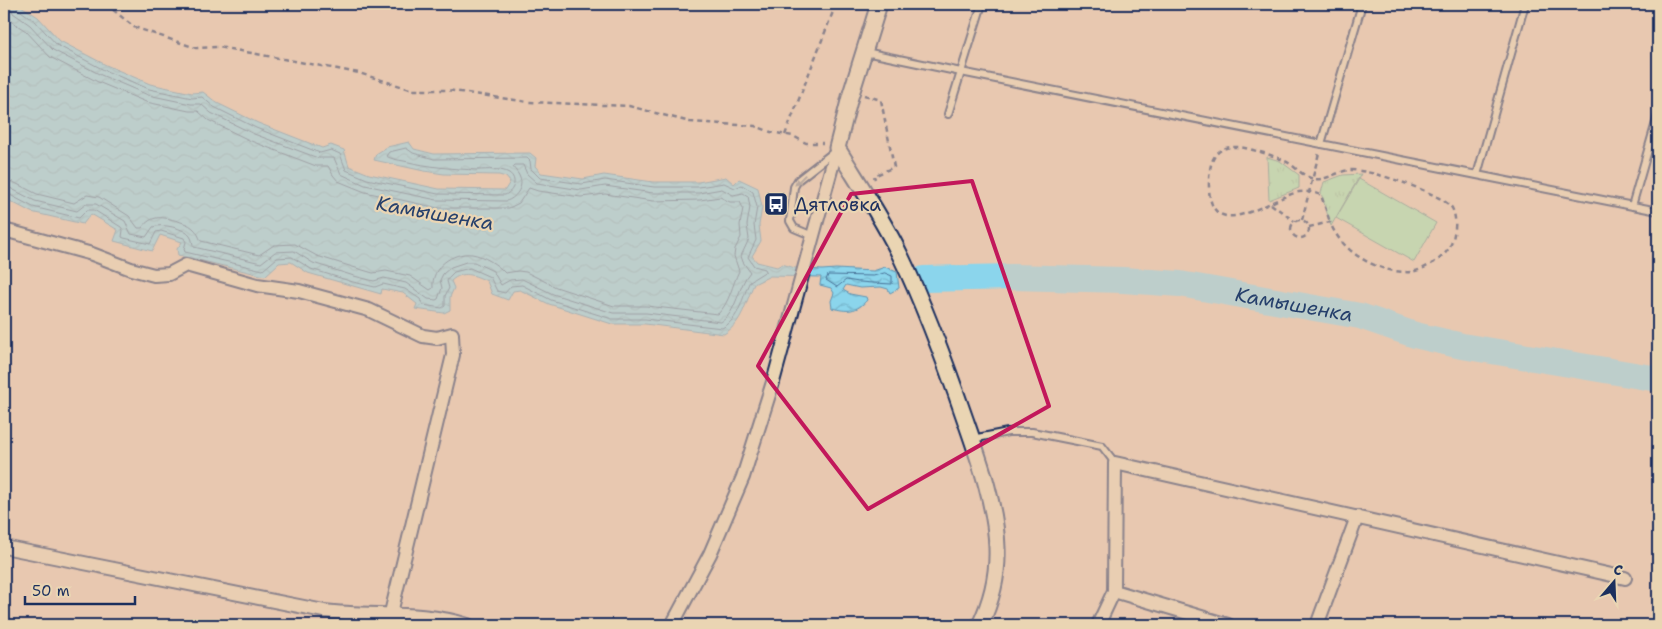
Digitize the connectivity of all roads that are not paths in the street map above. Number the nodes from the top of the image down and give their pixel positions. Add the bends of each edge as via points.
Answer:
1 (879, 4) edge
2 (982, 4) edge
3 (1362, 4) edge
4 (1525, 4) edge
5 (863, 52) junction
6 (961, 72) junction
7 (948, 114) dead end
8 (1658, 115) edge
9 (1321, 144) junction
10 (838, 148) junction
11 (1477, 175) junction
12 (1632, 206) junction
13 (1658, 211) edge
14 (4, 230) edge
15 (813, 236) junction
16 (972, 439) junction
17 (1115, 463) junction
18 (1357, 517) junction
19 (4, 547) edge
20 (1625, 578) dead end
21 (1114, 591) junction
22 (391, 613) junction
23 (382, 625) edge
24 (468, 625) edge
25 (672, 625) edge
26 (980, 625) edge
27 (1098, 625) edge
28 (1228, 625) edge
29 (1317, 625) edge

1 - 5 street
2 - 6 lane
3 - 9 lane
4 - 11 lane
5 - 6 lane
5 - 10 street
6 - 7 lane
6 - 9 lane
8 - 12 lane
9 - 11 lane
10 - 15 street
10 -> 15 lane via 798,180 794,187 790,221 794,228
10 - 16 street via 900,256
11 - 12 lane
12 - 13 lane
14 - 22 street via 154,275 169,274 186,265 369,310 423,336 436,338 452,334 453,355
15 - 25 street via 744,477 710,554
16 - 17 lane via 1008,432 1032,432 1102,446
16 - 26 street via 990,500 998,549 994,583
17 - 18 street
17 - 21 street
18 - 20 street
18 - 29 street
19 - 22 street via 324,611
21 - 27 street
21 - 28 street
22 - 23 street
22 - 24 street via 442,618

